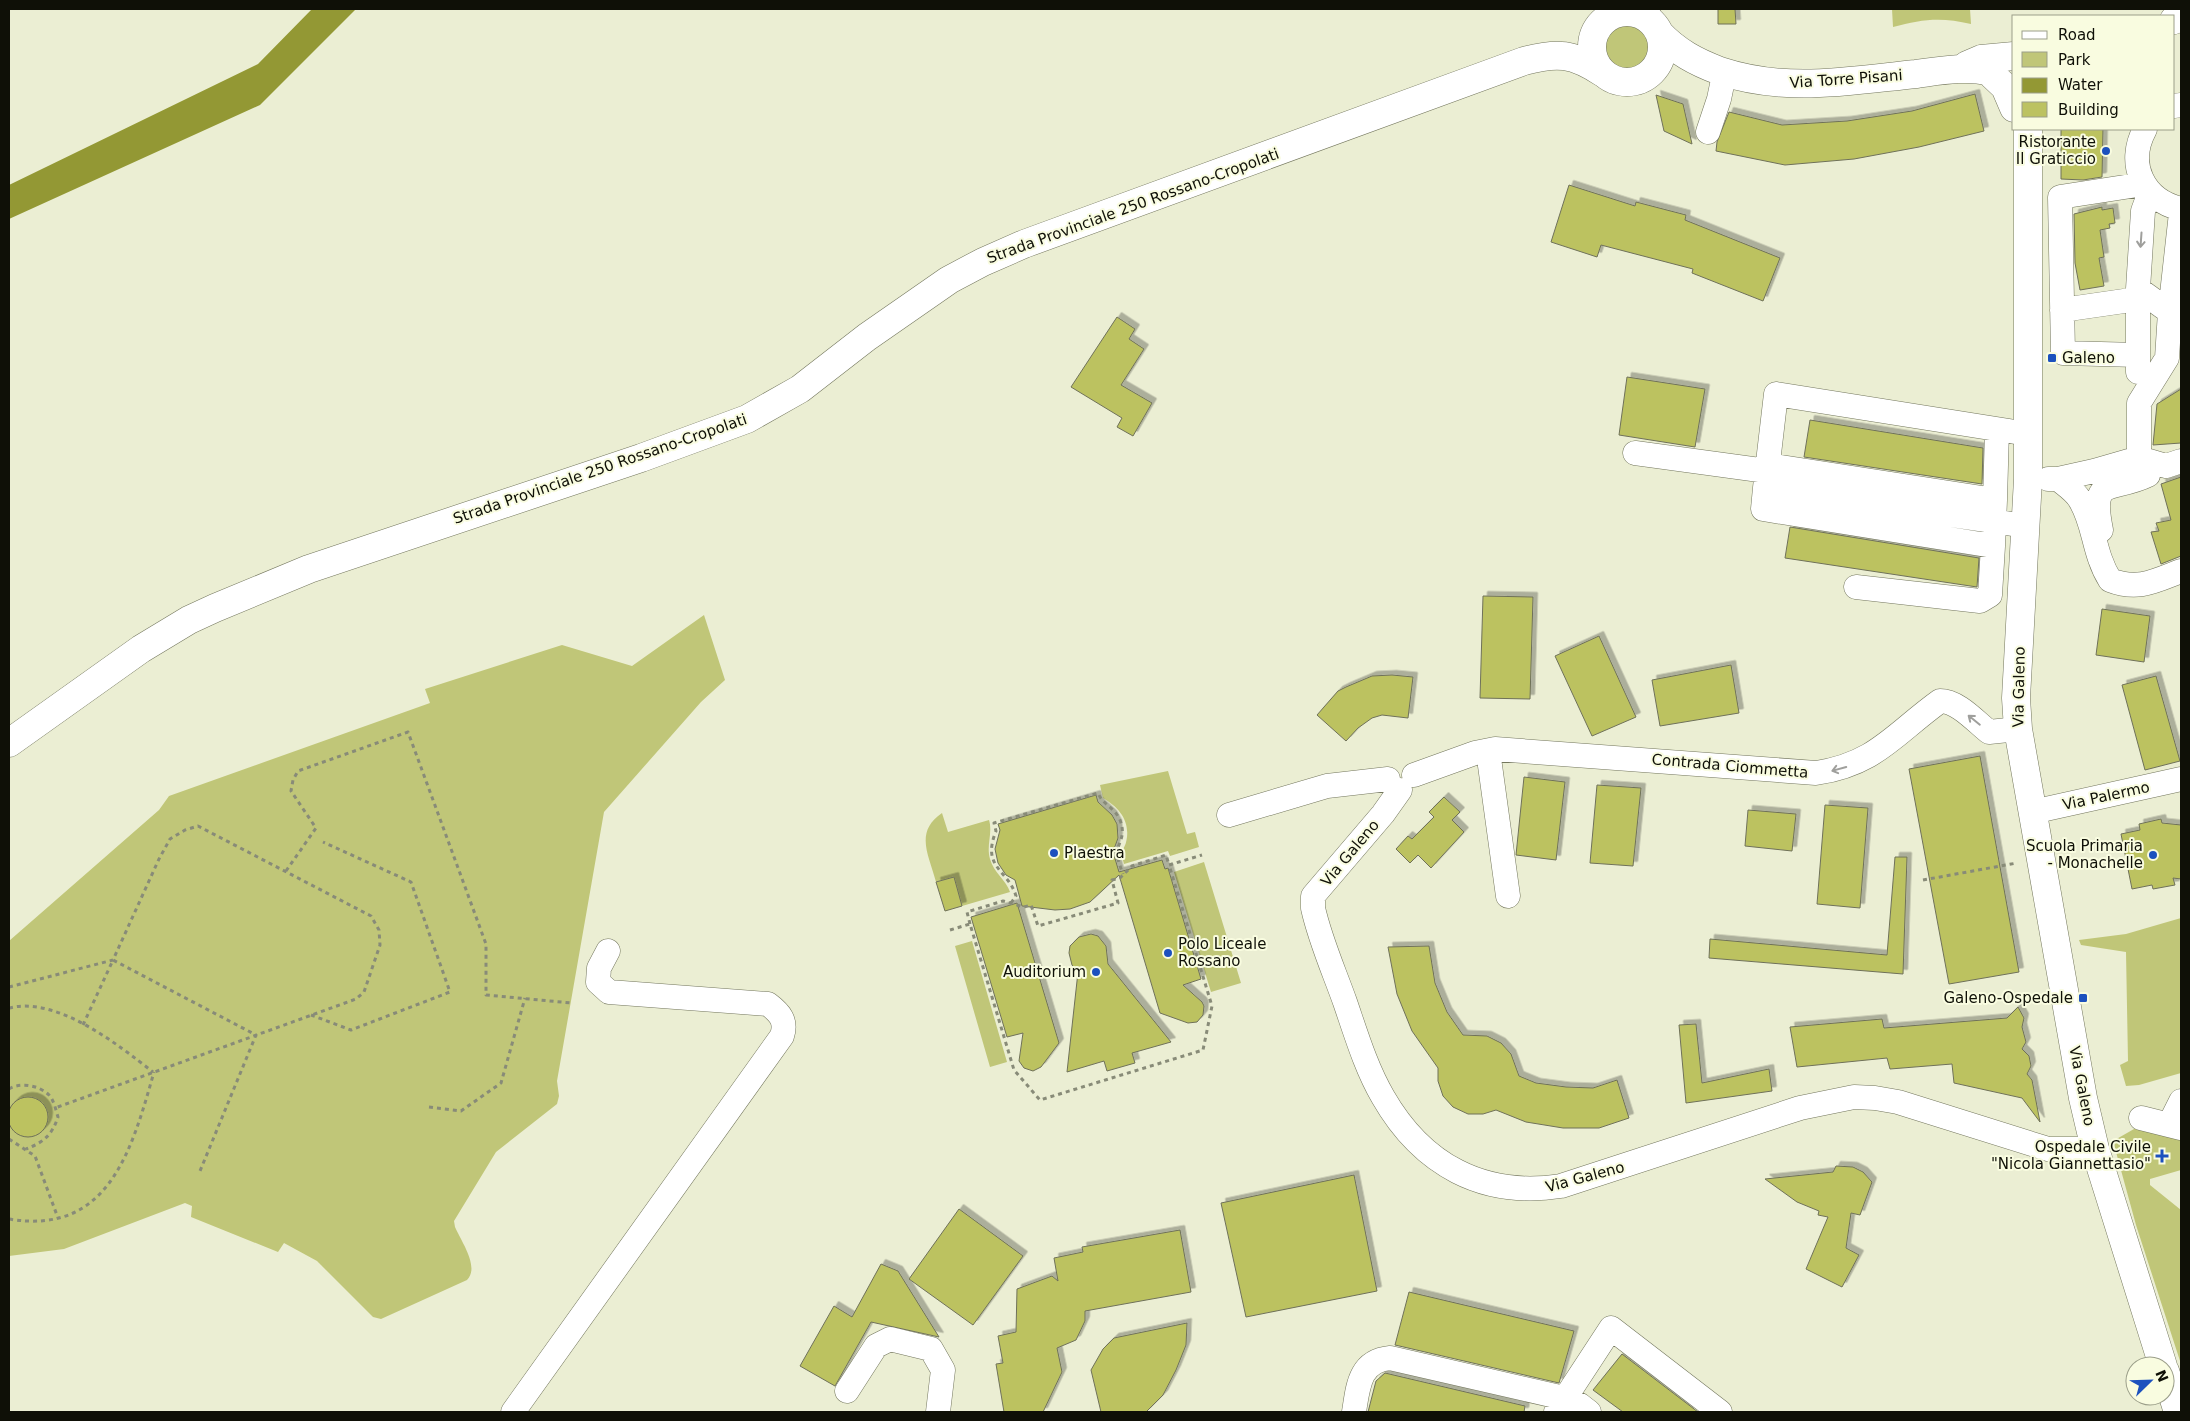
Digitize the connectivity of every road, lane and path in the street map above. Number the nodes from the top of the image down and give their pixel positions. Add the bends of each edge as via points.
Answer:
1 (1608, 15) edge
2 (1653, 22) edge
3 (1524, 61) junction
4 (1996, 69) edge
5 (1603, 73) junction
6 (1730, 75) junction
7 (1647, 76) junction
8 (2012, 103) edge
9 (2017, 130) edge
10 (2028, 130) edge
11 (2036, 130) edge
12 (2144, 130) edge
13 (1708, 132) dead end
14 (2147, 188) junction
15 (2181, 211) edge
16 (2028, 249) junction
17 (2138, 294) junction
18 (2062, 310) junction
19 (2170, 312) junction
20 (2138, 356) junction
21 (2139, 403) junction
22 (1997, 430) junction
23 (2028, 434) junction
24 (1635, 453) dead end
25 (2139, 458) junction
26 (2181, 461) edge
27 (1767, 475) junction
28 (2028, 479) junction
29 (2058, 479) junction
30 (1994, 510) junction
31 (2026, 526) junction
32 (1993, 546) junction
33 (2181, 571) edge
34 (2122, 585) junction
35 (1856, 587) dead end
36 (2018, 729) junction
37 (9, 743) edge
38 (1488, 751) junction
39 (2181, 779) edge
40 (1401, 782) junction
41 (2032, 812) junction
42 (1229, 815) dead end
43 (323, 842) dead end
44 (1202, 855) dead end
45 (2017, 863) dead end
46 (1169, 866) junction
47 (286, 871) junction
48 (1123, 874) junction
49 (1923, 880) dead end
50 (1508, 896) dead end
51 (1011, 903) junction
52 (970, 924) junction
53 (950, 930) dead end
54 (608, 952) dead end
55 (113, 960) junction
56 (9, 987) edge
57 (525, 998) junction
58 (571, 1003) dead end
59 (9, 1008) edge
60 (311, 1015) junction
61 (83, 1024) junction
62 (256, 1035) junction
63 (154, 1072) junction
64 (9, 1089) edge
65 (2181, 1101) edge
66 (429, 1107) dead end
67 (55, 1108) junction
68 (2141, 1118) dead end
69 (2175, 1126) edge
70 (9, 1139) edge
71 (2095, 1148) junction
72 (26, 1149) junction
73 (200, 1171) dead end
74 (58, 1218) junction
75 (9, 1219) edge
76 (2160, 1356) edge
77 (847, 1391) dead end
78 (1560, 1405) edge
79 (513, 1412) edge
80 (938, 1412) edge
81 (1354, 1412) edge
82 (1589, 1412) edge
83 (1720, 1412) edge

1 - 2 main road via 1634,13
1 - 3 main road, Strada Provinciale 250 Rossano-Cropolati via 1592,29 1547,47
1 - 5 main road via 1596,30 1592,47 1596,64
2 - 6 main road via 1677,51
2 - 7 main road via 1662,45 1661,57
3 - 5 main road, Strada Provinciale 250 Rossano-Cropolati via 1556,54 1581,60
3 - 37 main road, Strada Provinciale 250 Rossano-Cropolati via 982,262 919,300 800,389 747,419 309,570 224,604 189,620 148,645
4 - 6 main road, Via Torre Pisani via 1799,84
4 - 8 main road
5 - 7 main road via 1613,80 1625,82
6 - 7 main road via 1668,70
6 - 13 street
9 - 16 main road via 2019,237
10 - 16 main road, Via Galeno
11 - 16 main road via 2038,237
12 - 14 street via 2136,154 2138,170
14 - 15 street
14 -> 17 street
14 - 18 street via 2060,197
15 - 19 street
16 - 23 main road, Via Galeno
17 - 18 street
17 - 19 street
17 - 20 street
18 - 20 street via 2063,353
19 - 21 street via 2167,358
20 - 21 street
21 - 25 street
22 - 23 street
22 - 27 street via 1776,394
22 - 30 street
23 - 28 main road, Via Galeno
24 - 27 street
25 - 26 street via 2166,466
25 - 29 street
25 - 34 street via 2148,468 2148,475 2106,488 2099,494 2097,504 2108,555
27 - 30 street
27 - 32 street via 1763,509
28 - 29 street
28 - 31 main road, Via Galeno
29 - 34 street via 2080,498 2102,569 2110,580
30 - 31 street
30 - 32 street
31 - 36 main road, Via Galeno via 2016,698
32 - 35 street via 1990,595 1980,601
33 - 34 street via 2142,585
36 -> 38 street, Contrada Ciommetta via 1989,732 1956,706 1940,701 1882,748 1850,765 1816,773 1496,749
36 - 41 main road, Via Galeno
38 - 40 street, Contrada Ciommetta
38 - 50 street
39 - 41 street, Via Palermo
40 - 42 street, Contrada Ciommetta via 1327,786
40 - 71 street, Via Galeno via 1313,896 1314,915 1368,1066 1383,1097 1417,1143 1435,1160 1463,1175 1520,1188 1561,1186 1800,1108 1854,1096 1898,1102 2048,1150
41 - 71 main road, Via Galeno via 2083,1098
43 - 60 path via 411,882 450,992 351,1030
44 - 46 path
45 - 49 path
46 - 48 path via 1166,855 1132,866
46 - 52 path via 1212,1006 1203,1050 1040,1100 1014,1070
47 - 55 path via 198,826 185,830 170,840 159,859
47 - 57 path via 316,828 291,791 292,780 298,771 408,732 486,944 486,995
47 - 60 path via 372,916 380,930 380,945 364,992 356,999
48 - 51 path via 1112,880 1118,903 1038,926 1032,905 1024,907
48 - 51 path via 1117,854 1123,837 1120,820 1110,806 1100,800 1098,793 994,823 993,856 1000,873 1013,885 1016,896
51 - 52 path via 1003,901 967,912
52 - 53 path
54 - 79 street via 599,968 598,982 609,992 768,1004 782,1017 785,1028
55 - 56 path
55 - 61 path
55 - 62 path
57 - 58 path
57 - 66 path via 501,1083 461,1111
59 - 61 path via 20,1005 45,1008
60 - 62 path
61 - 63 path
62 - 63 path
62 - 73 path
63 - 67 path
63 - 74 path via 124,1159 106,1189 88,1206
64 - 67 path via 15,1085 29,1085 40,1089 50,1096
65 - 69 street
67 - 72 path via 58,1117 50,1134 42,1142
68 - 69 street
70 - 72 path
71 - 76 main road, Via Galeno
72 - 74 path via 35,1156
74 - 75 path
77 - 80 street via 876,1346 890,1339 931,1349 943,1370
78 - 81 street via 1390,1358 1378,1359 1367,1368 1358,1382
78 - 82 street via 1580,1405
78 - 83 street via 1611,1328

